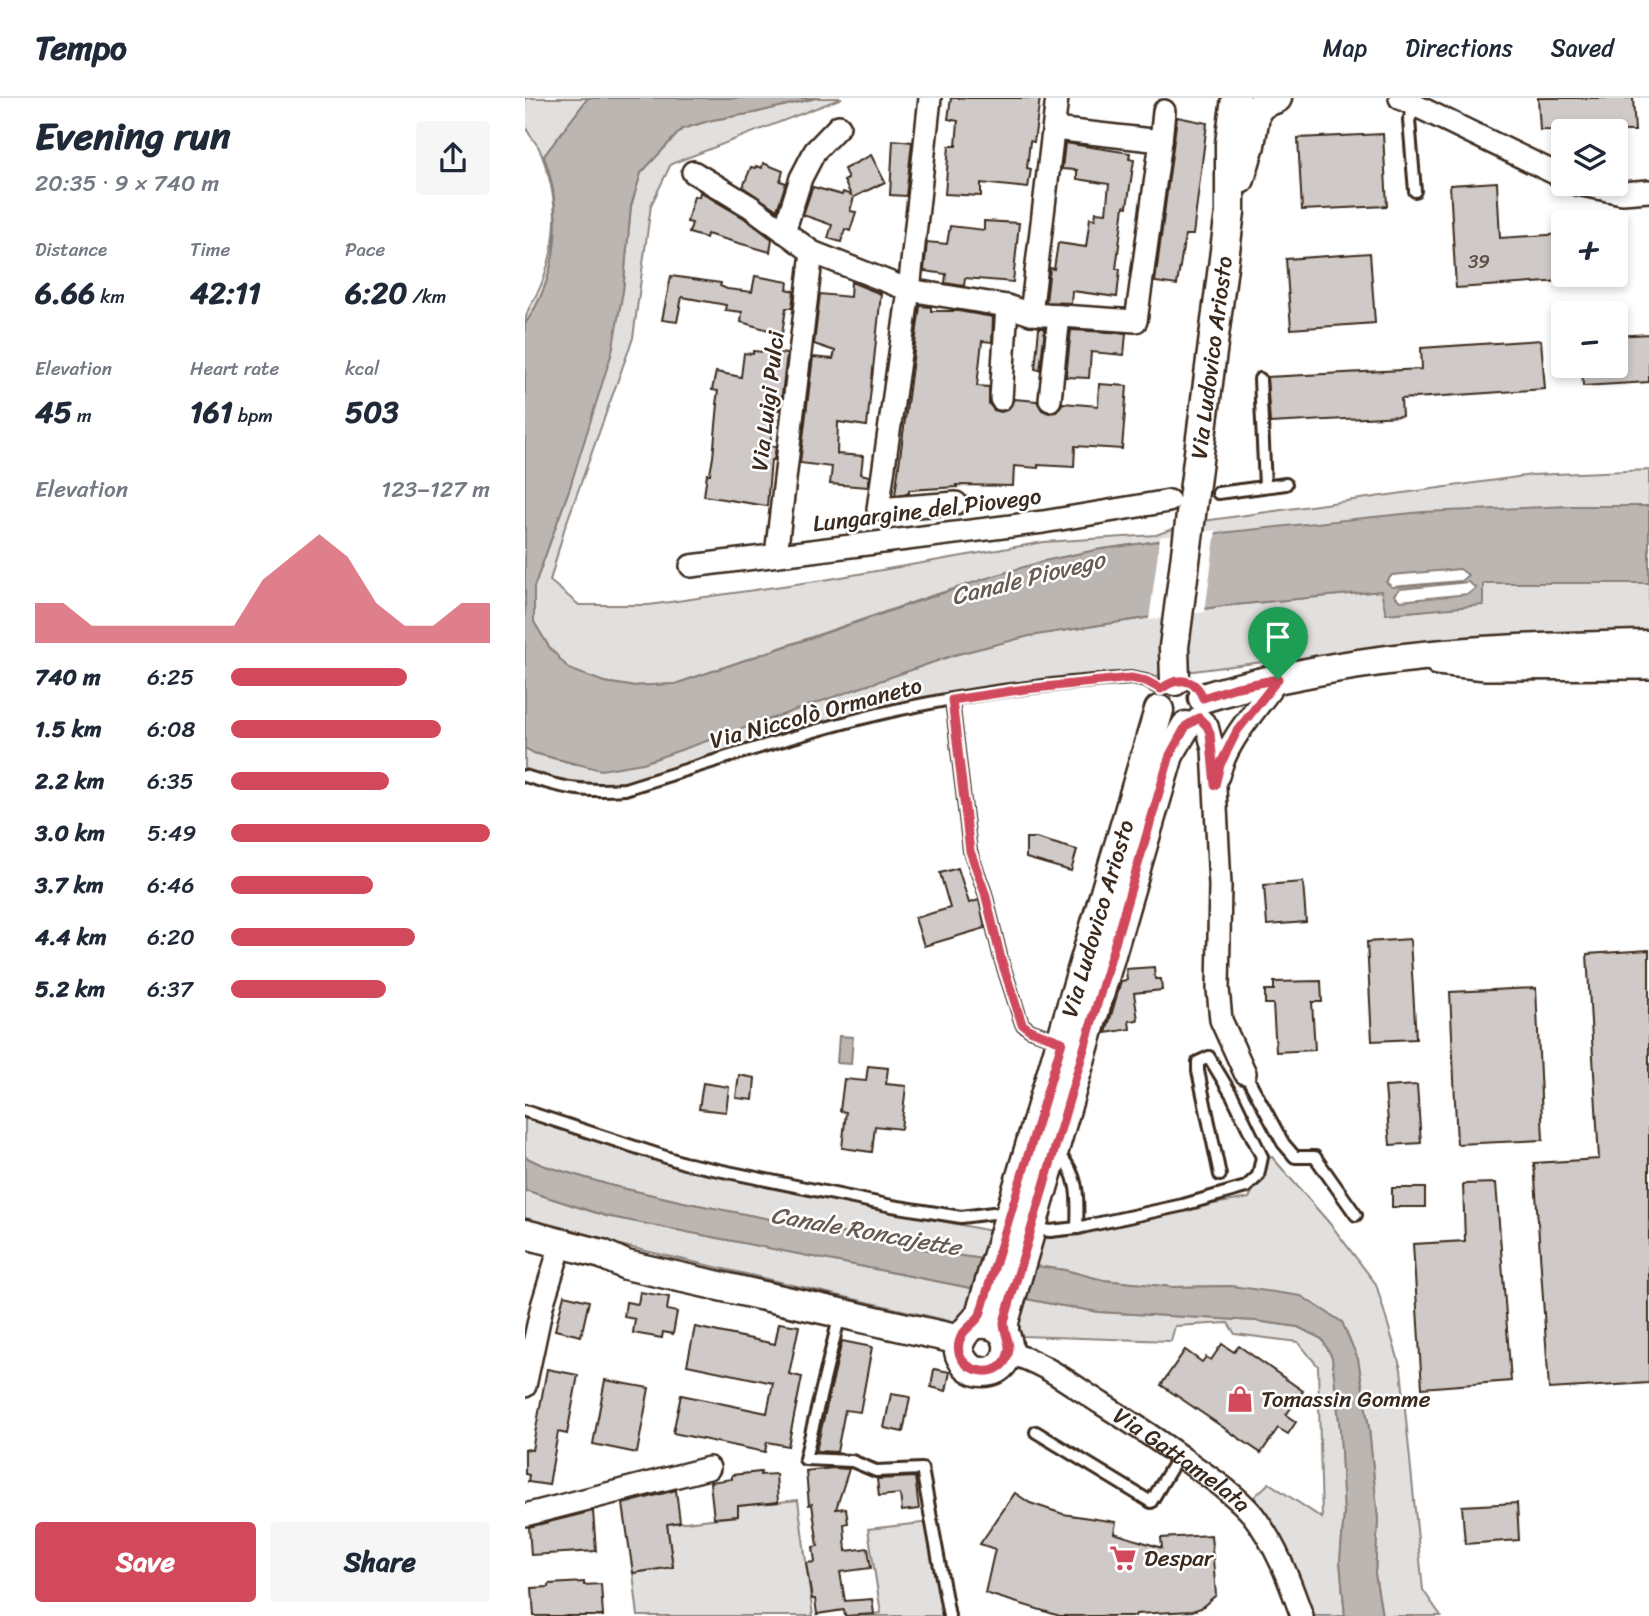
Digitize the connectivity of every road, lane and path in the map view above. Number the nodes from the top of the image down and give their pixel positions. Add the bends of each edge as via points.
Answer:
1 (930, 98) edge
2 (1057, 98) edge
3 (1236, 98) edge
4 (1277, 98) edge
5 (1408, 102) edge
6 (1164, 111) dead end
7 (839, 127) dead end
8 (1053, 129) junction
9 (1161, 141) junction
10 (1551, 171) edge
11 (693, 172) dead end
12 (1415, 191) dead end
13 (1649, 191) edge
14 (1628, 193) edge
15 (1230, 212) junction
16 (784, 232) junction
17 (811, 253) junction
18 (909, 290) junction
19 (1007, 306) junction
20 (1031, 314) junction
21 (1059, 316) junction
22 (1260, 379) dead end
23 (1002, 399) dead end
24 (1050, 400) dead end
25 (1286, 484) dead end
26 (1265, 486) junction
27 (1218, 493) dead end
28 (955, 503) dead end
29 (1180, 503) junction
30 (776, 555) junction
31 (691, 566) dead end
32 (1649, 645) edge
33 (1408, 657) junction
34 (1649, 668) edge
35 (1278, 679) junction
36 (1165, 693) junction
37 (952, 700) junction
38 (1196, 714) junction
39 (525, 776) edge
40 (1215, 785) junction
41 (1062, 1042) junction
42 (1245, 1073) joint
43 (525, 1111) edge
44 (1053, 1151) junction
45 (1220, 1175) dead end
46 (1356, 1215) dead end
47 (1077, 1228) junction
48 (1018, 1229) junction
49 (525, 1234) edge
50 (525, 1241) edge
51 (558, 1254) junction
52 (626, 1265) junction
53 (840, 1314) junction
54 (988, 1331) junction
55 (525, 1386) edge
56 (1037, 1432) dead end
57 (1179, 1455) junction
58 (709, 1468) dead end
59 (525, 1515) edge
60 (949, 1616) edge
61 (1303, 1616) edge

1 - 18 street
2 - 8 street
3 - 15 main road, Via Ludovico Ariosto via 1230,143
4 - 15 main road, Via Ludovico Ariosto via 1256,110
5 - 10 street
5 - 12 lane
6 - 9 street
7 - 16 street via 815,151
8 - 9 street
8 - 20 street
9 - 21 street via 1136,321
11 - 16 street
13 - 14 street
15 - 29 main road, Via Ludovico Ariosto
16 - 17 street
17 - 18 street
17 - 30 street, Via Luigi Pulci
18 - 19 street
18 - 28 street via 878,509
19 - 20 street
19 - 23 street
20 - 21 street
21 - 24 street
22 - 26 lane
25 - 26 lane
26 - 27 lane
29 - 30 street, Lungargine del Piovego
29 - 36 main road, Via Ludovico Ariosto via 1174,647
30 - 31 street, Lungargine del Piovego
32 - 33 main road
33 - 34 street via 1486,669
33 - 35 main road
35 - 38 main road via 1233,688
35 - 40 street via 1237,731
36 - 37 lane, Via Niccolò Ormaneto via 1131,678
36 - 38 main road via 1169,723
36 - 38 main road via 1184,680 1193,683 1200,690
36 - 41 main road, Via Ludovico Ariosto
37 - 39 lane, Via Niccolò Ormaneto via 860,719 625,789 562,788
37 - 41 lane via 970,851 1001,959 1022,1024
38 - 40 street via 1210,733
38 - 44 main road, Via Ludovico Ariosto via 1170,755
40 - 42 street via 1220,885 1217,989 1221,1020
41 - 48 main road, Via Ludovico Ariosto
42 - 46 lane via 1283,1143 1294,1157 1315,1157
43 - 48 lane via 684,1163 892,1206 961,1217 993,1213
44 - 47 lane via 1074,1175
44 - 48 main road, Via Ludovico Ariosto
45 - 47 lane via 1198,1071 1198,1062 1209,1057 1262,1157 1258,1176 1247,1187
47 - 48 lane
48 - 54 main road, Via Ludovico Ariosto
49 - 52 main road, Via Gattamelata
50 - 51 main road, Via Gattamelata
51 - 52 main road, Via Gattamelata via 601,1265
51 - 55 street
52 - 53 main road, Via Gattamelata
53 - 54 main road, Via Gattamelata
53 - 60 lane via 805,1458 852,1461 876,1471 922,1469
54 - 57 street, Via Gattamelata
56 - 57 lane via 1151,1502
57 - 61 street, Via Gattamelata via 1251,1513 1284,1567
58 - 59 street

